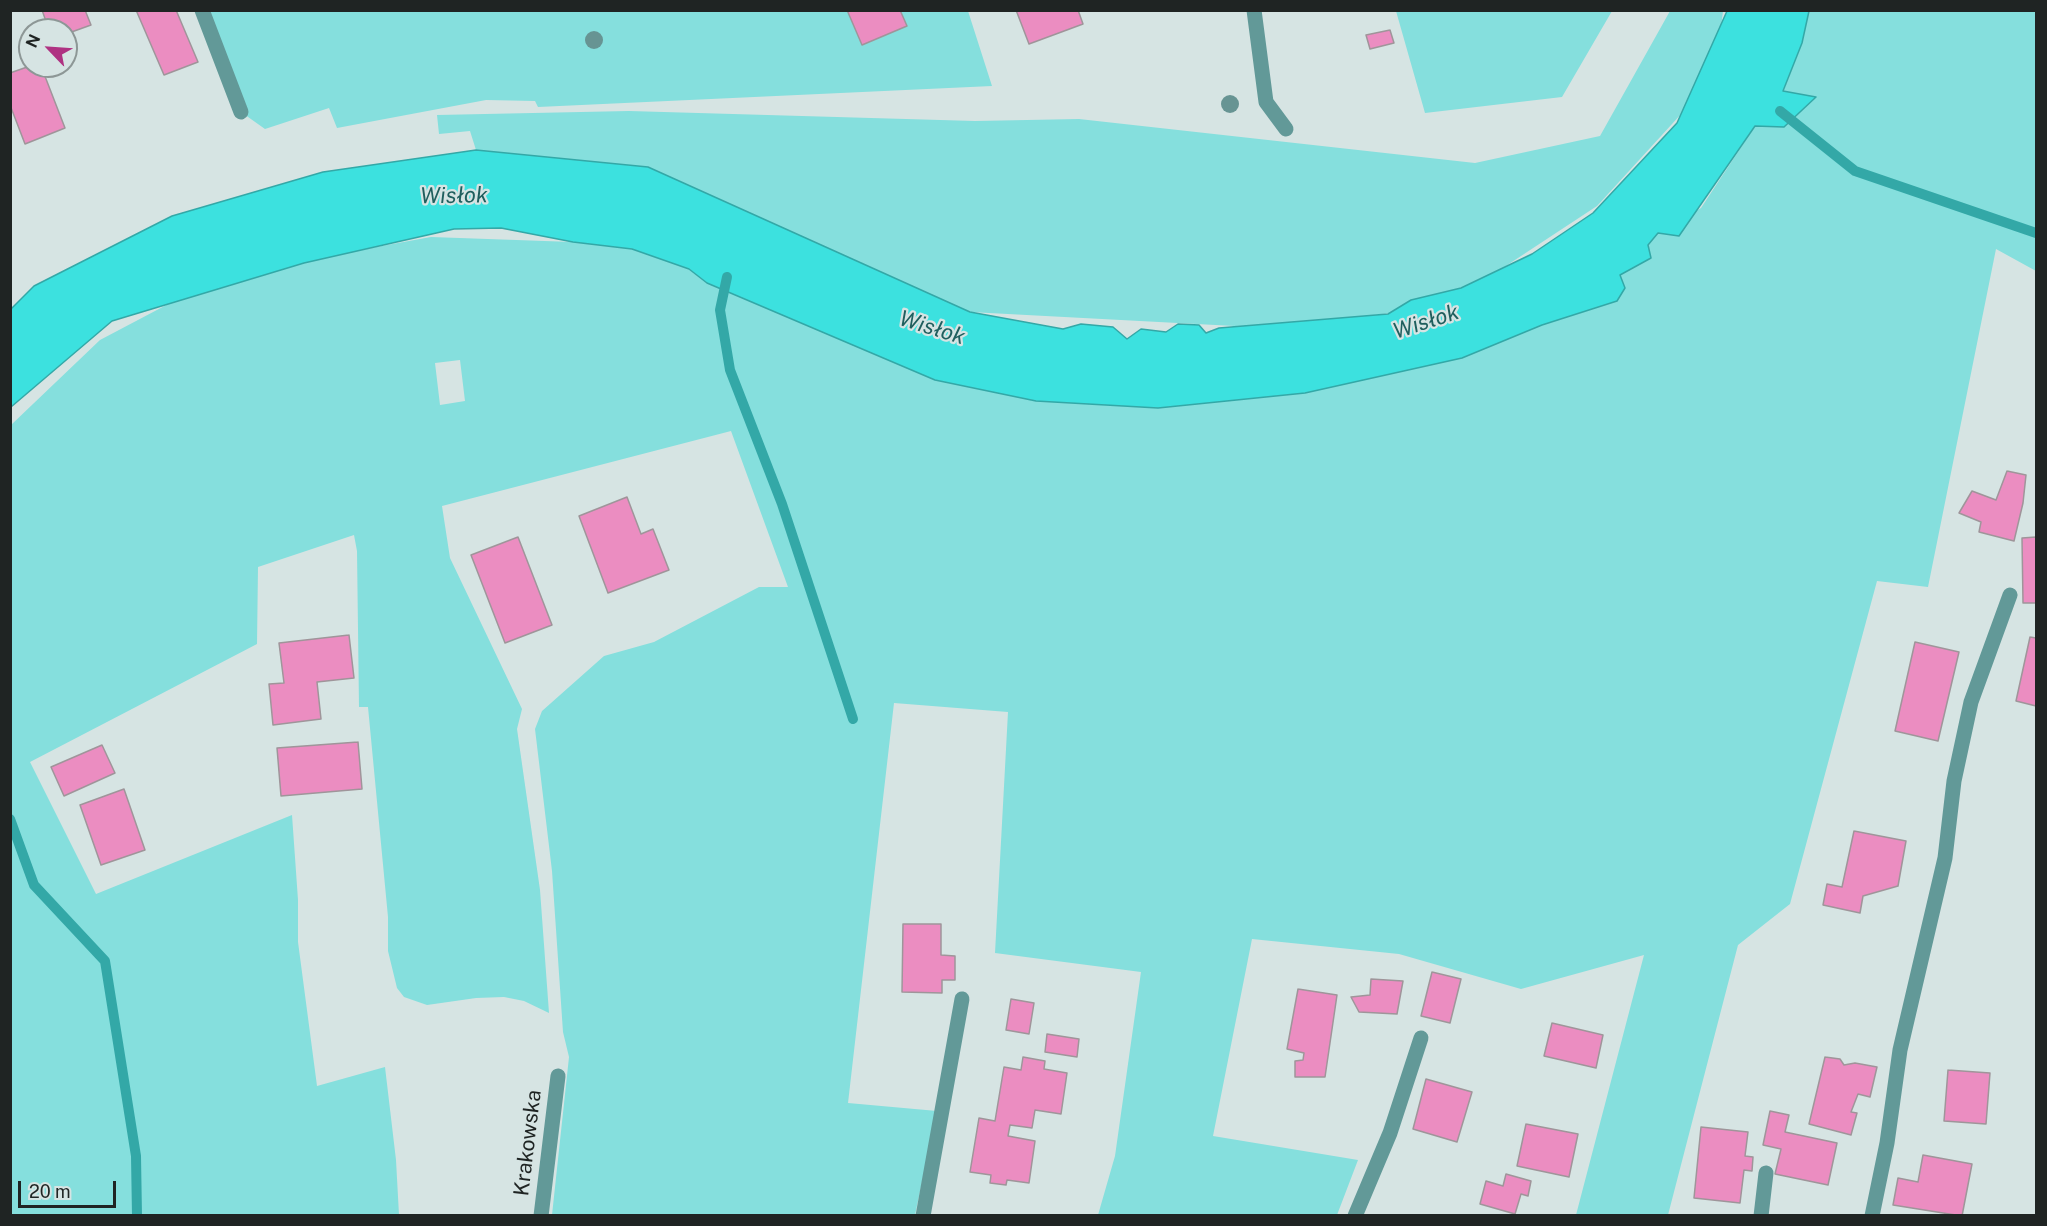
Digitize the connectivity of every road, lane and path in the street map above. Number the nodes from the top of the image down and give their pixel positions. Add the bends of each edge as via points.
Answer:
1 (202, 10) edge
2 (1254, 10) edge
3 (241, 112) dead end
4 (1286, 129) dead end
5 (2010, 595) dead end
6 (962, 999) dead end
7 (1421, 1038) dead end
8 (558, 1076) dead end
9 (1766, 1173) dead end
10 (541, 1215) edge
11 (923, 1215) edge
12 (1355, 1215) edge
13 (1761, 1215) edge
14 (1872, 1215) edge

1 - 3 street
2 - 4 street via 1266,102
5 - 14 street via 1971,702 1954,780 1945,858 1900,1050
6 - 11 street
7 - 12 street via 1390,1133
8 - 10 street, Krakowska
9 - 13 street

